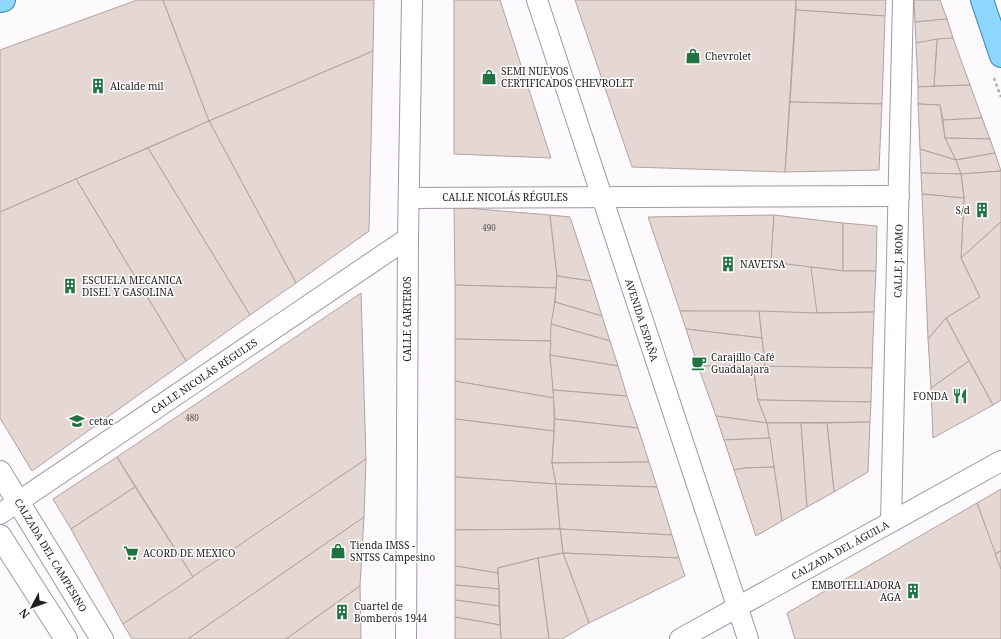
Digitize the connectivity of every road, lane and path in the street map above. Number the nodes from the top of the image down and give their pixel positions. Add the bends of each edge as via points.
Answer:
1 (4, 0) edge
2 (412, 0) edge
3 (537, 0) edge
4 (903, 0) edge
5 (982, 0) edge
6 (0, 1) edge
7 (1001, 56) edge
8 (899, 196) junction
9 (601, 197) junction
10 (408, 198) junction
11 (408, 238) junction
12 (1001, 461) edge
13 (0, 472) edge
14 (18, 502) junction
15 (0, 514) edge
16 (892, 522) junction
17 (0, 536) edge
18 (737, 608) junction
19 (66, 639) edge
20 (102, 639) edge
21 (406, 639) edge
22 (680, 639) edge
23 (748, 639) edge

1 - 6 main road
2 - 10 street, CALLE CARTEROS
3 - 9 street, AVENIDA ESPAÑA
4 - 8 street, CALLE J. ROMO
5 - 7 main road
8 - 9 street, CALLE NICOLÁS RÉGULES
8 - 16 street, CALLE J. ROMO
9 - 10 street, CALLE NICOLÁS RÉGULES
9 - 18 street, AVENIDA ESPAÑA
10 - 11 street, CALLE CARTEROS
11 - 14 street, CALLE NICOLÁS RÉGULES
11 - 21 street, CALLE CARTEROS
12 - 16 street, CALZADA DEL ÁGUILA
13 - 14 street, CALZADA DEL CAMPESINO
14 - 15 street, CALLE NICOLÁS RÉGULES
14 - 20 street, CALZADA DEL CAMPESINO
16 - 18 street, CALZADA DEL ÁGUILA
17 - 19 street
18 - 22 street, CALZADA DEL ÁGUILA
18 - 23 street, AVENIDA ESPAÑA

